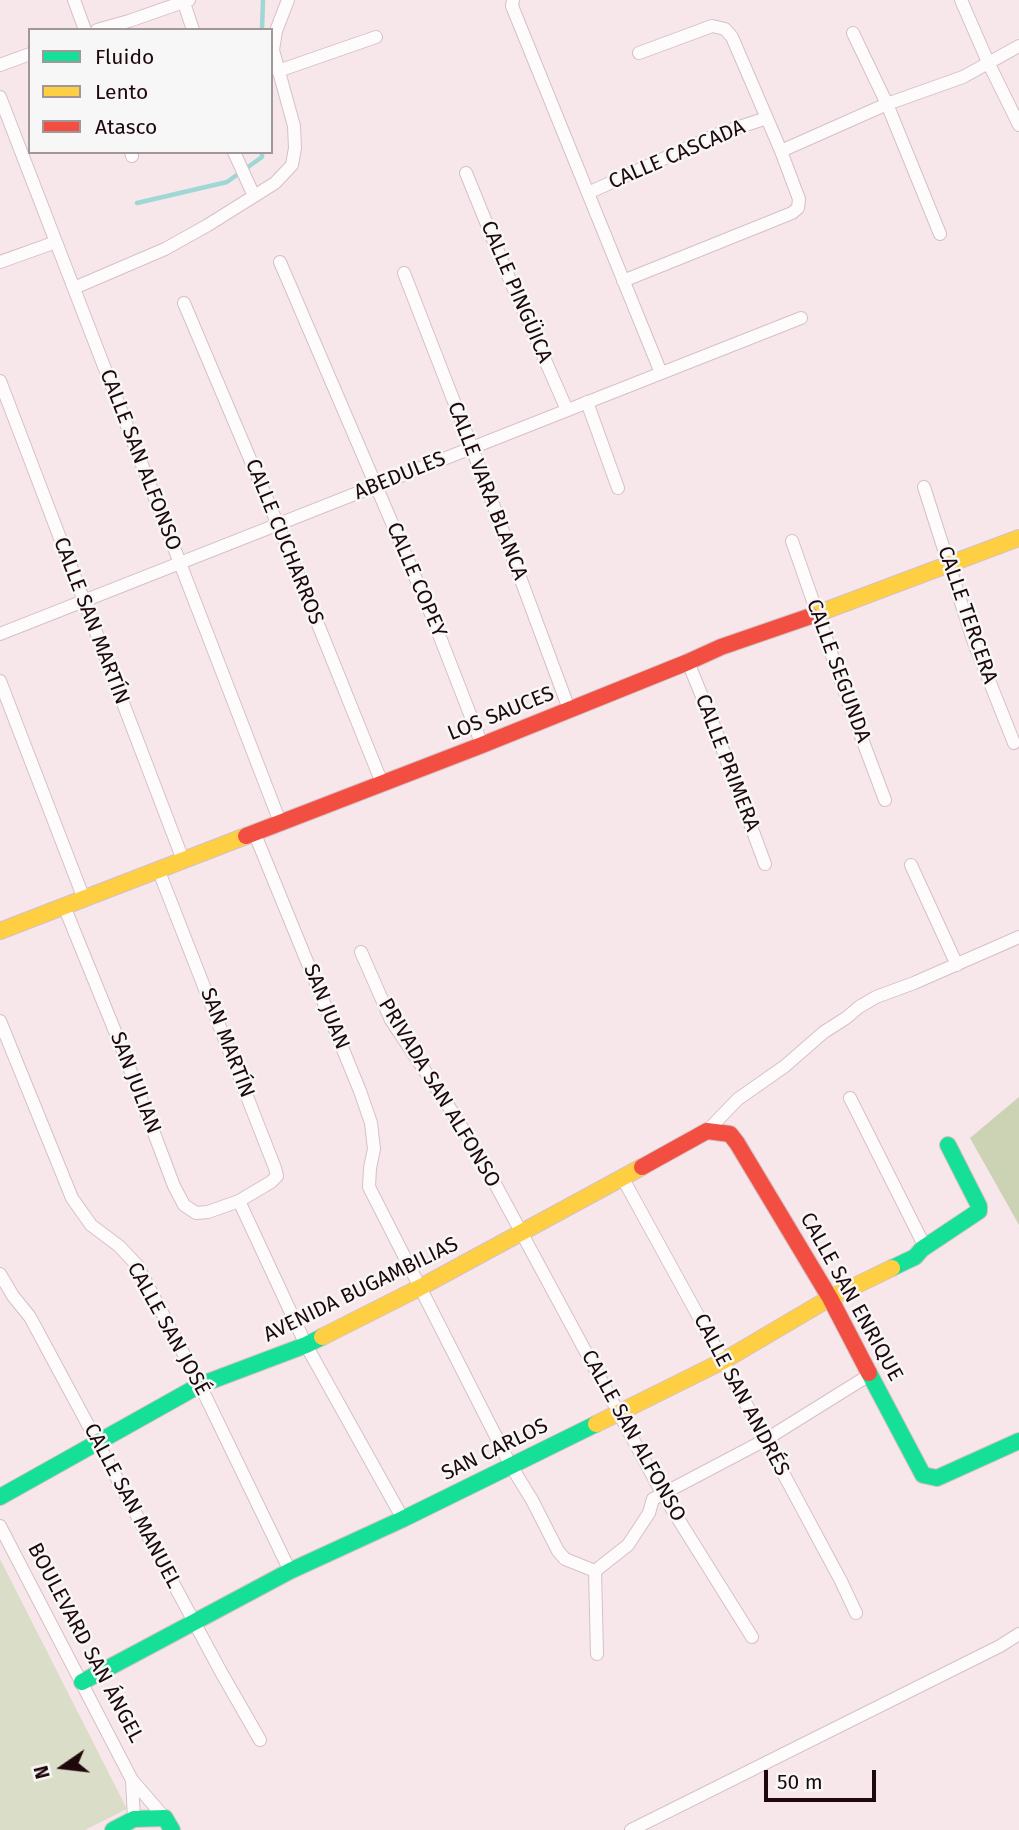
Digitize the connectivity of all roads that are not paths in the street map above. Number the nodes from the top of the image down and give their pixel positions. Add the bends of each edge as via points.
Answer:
1 (74, 0) edge
2 (288, 0) edge
3 (513, 0) edge
4 (961, 0) edge
5 (185, 1) edge
6 (84, 28) edge
7 (104, 28) edge
8 (192, 28) edge
9 (853, 33) dead end
10 (376, 37) dead end
11 (1019, 47) edge
12 (639, 53) dead end
13 (28, 55) edge
14 (988, 62) junction
15 (0, 65) edge
16 (278, 71) junction
17 (0, 97) edge
18 (887, 104) junction
19 (767, 118) junction
20 (1019, 125) edge
21 (781, 151) junction
22 (235, 154) edge
23 (466, 173) dead end
24 (588, 192) junction
25 (254, 197) junction
26 (940, 234) dead end
27 (56, 242) junction
28 (0, 262) edge
29 (280, 262) dead end
30 (404, 273) dead end
31 (623, 281) junction
32 (74, 288) junction
33 (184, 303) dead end
34 (801, 318) dead end
35 (661, 373) junction
36 (0, 381) edge
37 (587, 402) junction
38 (567, 410) junction
39 (472, 448) junction
40 (376, 486) junction
41 (924, 487) dead end
42 (618, 488) dead end
43 (278, 525) junction
44 (1019, 538) edge
45 (792, 541) dead end
46 (180, 563) junction
47 (949, 565) junction
48 (84, 601) junction
49 (817, 614) junction
50 (0, 634) edge
51 (688, 662) junction
52 (0, 681) edge
53 (569, 709) junction
54 (1014, 743) dead end
55 (482, 745) junction
56 (382, 783) junction
57 (885, 800) dead end
58 (280, 822) junction
59 (254, 832) junction
60 (183, 860) junction
61 (765, 864) dead end
62 (911, 865) dead end
63 (158, 869) junction
64 (84, 899) junction
65 (64, 906) junction
66 (0, 931) edge
67 (1019, 937) edge
68 (361, 952) dead end
69 (957, 965) junction
70 (0, 1021) edge
71 (850, 1098) dead end
72 (707, 1131) junction
73 (948, 1145) dead end
74 (622, 1178) junction
75 (239, 1201) junction
76 (521, 1232) junction
77 (922, 1249) junction
78 (0, 1274) edge
79 (419, 1288) junction
80 (830, 1298) junction
81 (306, 1345) junction
82 (723, 1361) junction
83 (870, 1374) junction
84 (200, 1385) junction
85 (619, 1413) junction
86 (765, 1440) junction
87 (1019, 1441) edge
88 (98, 1442) junction
89 (511, 1466) junction
90 (662, 1493) junction
91 (0, 1497) edge
92 (403, 1519) junction
93 (0, 1526) edge
94 (290, 1571) junction
95 (595, 1571) junction
96 (856, 1613) dead end
97 (194, 1623) junction
98 (1019, 1634) edge
99 (752, 1637) dead end
100 (597, 1654) dead end
101 (82, 1682) junction
102 (260, 1740) dead end
103 (132, 1780) junction
104 (168, 1824) edge
105 (137, 1825) edge
106 (113, 1830) edge
107 (631, 1830) edge

1 - 6 street
2 - 16 street via 273,50
3 - 24 street
4 - 14 street
5 - 7 street
5 - 8 street
9 - 18 street
10 - 16 street
11 - 14 street
12 - 19 street via 712,26 724,29 732,37
13 - 15 street
14 - 18 street via 963,77
14 - 20 street
16 - 25 street via 294,126 292,165
17 - 27 street, CALLE SAN ALFONSO
18 - 21 street
18 - 26 street
19 - 21 street
19 - 24 street, CALLE CASCADA via 718,134
21 - 31 street via 799,199 792,213
22 - 25 street
23 - 38 street, CALLE PINGÜICA
24 - 31 street
25 - 32 street via 165,249
27 - 28 street
27 - 32 street, CALLE SAN ALFONSO
29 - 40 street, CALLE COPEY
30 - 39 street, CALLE VARA BLANCA
31 - 35 street
32 - 46 street, CALLE SAN ALFONSO
33 - 43 street, CALLE CUCHARROS
34 - 35 street, ABEDULES
35 - 37 street, ABEDULES
36 - 48 street, CALLE SAN MARTÍN
37 - 38 street, ABEDULES
37 - 42 street
38 - 39 street, ABEDULES
39 - 40 street, ABEDULES
39 - 53 street, CALLE VARA BLANCA
40 - 43 street, ABEDULES
40 - 55 street, CALLE COPEY
41 - 47 street, CALLE TERCERA
43 - 46 street, ABEDULES
43 - 56 street, CALLE CUCHARROS
44 - 47 street, LOS SAUCES
45 - 49 street, CALLE SEGUNDA
46 - 48 street, ABEDULES
46 - 58 street, CALLE SAN ALFONSO
47 - 49 street, LOS SAUCES
47 - 54 street, CALLE TERCERA
48 - 50 street, ABEDULES
48 - 60 street, CALLE SAN MARTÍN
49 - 51 street, LOS SAUCES
49 - 57 street, CALLE SEGUNDA
51 - 53 street, LOS SAUCES
51 - 61 street, CALLE PRIMERA
52 - 64 street
53 - 55 street, LOS SAUCES
55 - 56 street, LOS SAUCES
56 - 58 street, LOS SAUCES
58 - 59 street, LOS SAUCES
59 - 60 street, LOS SAUCES
59 - 79 street, SAN JUAN via 372,1123 369,1187
60 - 63 street, LOS SAUCES
62 - 69 street
63 - 64 street, LOS SAUCES
63 - 75 street, SAN MARTÍN via 275,1168 271,1182
64 - 65 street, LOS SAUCES
65 - 66 street, LOS SAUCES
65 - 75 street, SAN JULIAN via 184,1205 196,1213
67 - 69 street
68 - 76 street, PRIVADA SAN ALFONSO via 391,1020 486,1167
69 - 72 street via 859,1007 738,1099
70 - 84 street, CALLE SAN JOSÉ via 72,1198 91,1225 137,1265
71 - 77 street via 923,1242
72 - 74 street, AVENIDA BUGAMBILIAS
72 - 80 street, CALLE SAN ENRIQUE via 730,1134 737,1143
73 - 77 street, SAN CARLOS via 979,1211
74 - 76 street, AVENIDA BUGAMBILIAS
74 - 82 street, CALLE SAN ANDRÉS
75 - 81 street
76 - 79 street, AVENIDA BUGAMBILIAS
76 - 85 street, CALLE SAN ALFONSO
77 - 80 street, SAN CARLOS via 915,1257
78 - 88 street, CALLE SAN MANUEL via 30,1317
79 - 81 street, AVENIDA BUGAMBILIAS
79 - 89 street
80 - 82 street, SAN CARLOS
80 - 83 street, CALLE SAN ENRIQUE
81 - 84 street, AVENIDA BUGAMBILIAS
81 - 92 street
82 - 85 street, SAN CARLOS
82 - 86 street, CALLE SAN ANDRÉS
83 - 86 street
83 - 87 street, CALLE SAN ENRIQUE via 923,1475 937,1478
84 - 88 street, AVENIDA BUGAMBILIAS
84 - 94 street, CALLE SAN JOSÉ
85 - 89 street, SAN CARLOS
85 - 90 street, CALLE SAN ALFONSO
86 - 90 street
86 - 96 street, CALLE SAN ANDRÉS
88 - 91 street, AVENIDA BUGAMBILIAS
88 - 97 street, CALLE SAN MANUEL
89 - 92 street, SAN CARLOS
89 - 95 street via 558,1551 565,1559
90 - 95 street via 653,1499 628,1545
90 - 99 street, CALLE SAN ALFONSO
92 - 94 street, SAN CARLOS
93 - 101 street, BOULEVARD SAN ÁNGEL
94 - 97 street, SAN CARLOS
95 - 100 street
97 - 101 street, SAN CARLOS
97 - 102 street, CALLE SAN MANUEL
98 - 107 street
101 - 103 street, BOULEVARD SAN ÁNGEL
103 - 104 street, BOULEVARD SAN ÁNGEL
103 - 105 street, BOULEVARD SAN ÁNGEL
104 - 105 street
105 - 106 street

